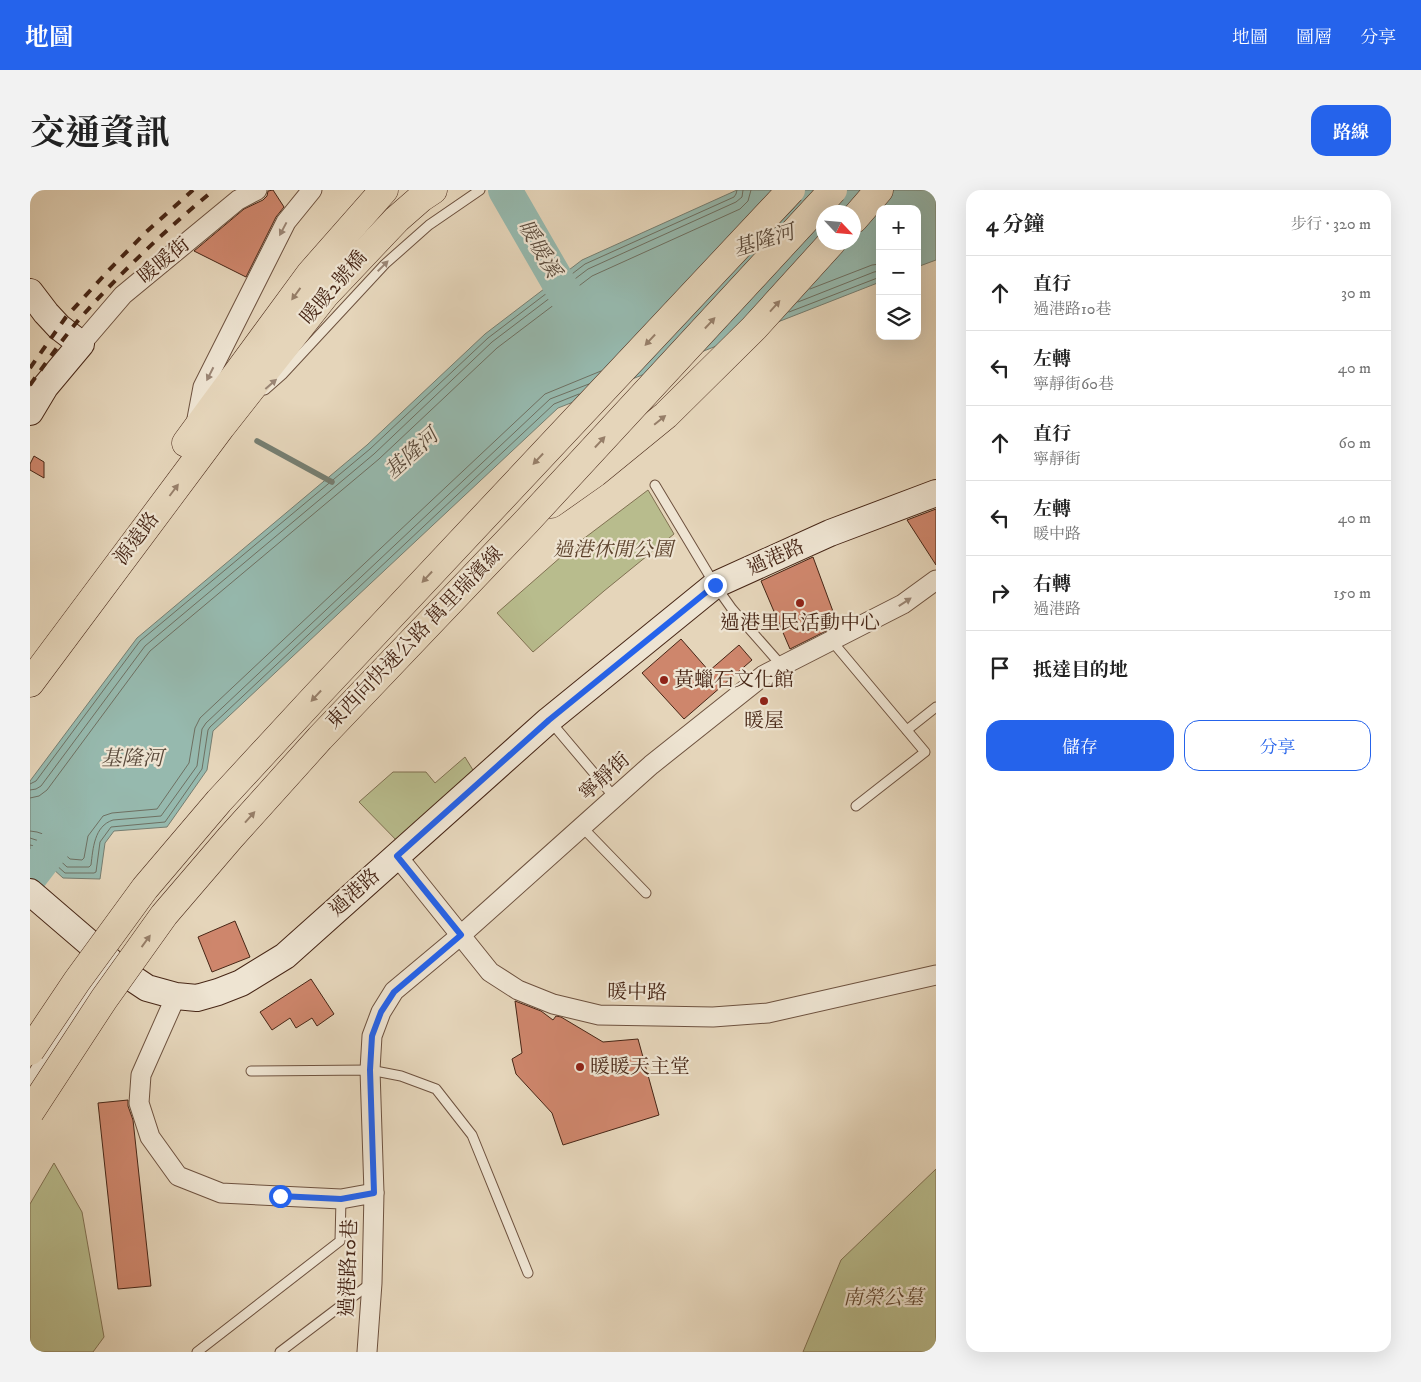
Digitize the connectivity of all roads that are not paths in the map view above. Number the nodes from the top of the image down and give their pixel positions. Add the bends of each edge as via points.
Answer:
1 (256, 190) edge
2 (312, 190) edge
3 (384, 190) edge
4 (433, 190) edge
5 (480, 190) edge
6 (791, 190) edge
7 (833, 190) edge
8 (879, 190) edge
9 (861, 211) edge
10 (825, 250) edge
11 (30, 292) edge
12 (81, 344) junction
13 (238, 390) junction
14 (30, 412) edge
15 (208, 429) junction
16 (656, 485) dead end
17 (936, 493) edge
18 (527, 521) junction
19 (936, 580) edge
20 (715, 585) junction
21 (830, 640) junction
22 (30, 655) edge
23 (782, 666) junction
24 (30, 683) edge
25 (936, 707) edge
26 (549, 720) junction
27 (907, 730) junction
28 (614, 798) junction
29 (856, 806) dead end
30 (582, 827) junction
31 (397, 856) junction
32 (30, 892) edge
33 (646, 893) dead end
34 (461, 935) junction
35 (107, 958) junction
36 (936, 975) edge
37 (176, 996) junction
38 (30, 1051) edge
39 (370, 1070) junction
40 (251, 1071) dead end
41 (30, 1087) edge
42 (30, 1112) edge
43 (374, 1193) junction
44 (341, 1199) junction
45 (528, 1273) dead end
46 (372, 1283) junction
47 (197, 1352) edge
48 (280, 1352) edge
49 (367, 1352) edge

1 - 12 street, 暖暖街 via 238,200 123,295
2 -> 15 street, 源遠路 via 286,222 203,387
3 -> 13 main road, 暖暖2號橋 via 310,274
4 - 13 main road, 暖暖2號橋 via 397,219
15 -> 5 lane via 282,375 385,264 429,225
6 -> 38 main road, 東西向快速公路 萬里瑞濱線, bridge via 219,801 145,888
18 -> 7 main road, 東西向快速公路 萬里瑞濱線, bridge
8 - 9 main road
18 -> 10 main road, bridge via 595,473 666,415 754,328
11 - 12 street via 46,313
12 - 14 street, 暖暖街 via 45,387
13 - 15 main road, 源遠路
15 - 22 main road, 源遠路
24 -> 15 main road, 源遠路
16 - 20 lane
17 - 20 street, 過港路 via 830,533
42 -> 18 main road, 東西向快速公路 萬里瑞濱線, bridge via 164,915 320,738
21 -> 19 street, 寧靜街 via 903,604
20 - 23 lane
20 - 26 street, 過港路
21 - 23 street, 寧靜街
21 - 27 lane
23 - 28 street, 寧靜街 via 764,674
25 - 27 lane
26 - 28 lane
26 - 31 street, 過港路
27 - 29 lane via 925,752
28 - 30 street, 寧靜街
30 - 33 lane
30 - 34 street, 寧靜街
31 - 34 street, 暖中路
31 - 37 street, 過港路 via 285,956 241,983 218,992 197,998
32 - 35 street, 過港路
34 - 36 street, 暖中路 via 490,972 518,990 553,1004 598,1015 713,1017 768,1013
34 - 39 street, 寧靜街 via 394,992 381,1012 372,1036
35 - 37 street, 過港路 via 146,988
35 - 41 street
37 - 44 street, 過港路10巷 via 141,1075 139,1102 150,1137 178,1176 221,1193
39 - 40 lane
39 - 43 street, 寧靜街
39 - 45 lane via 401,1076 436,1089 472,1135
43 - 44 street, 過港路10巷
43 - 46 street, 過港路10巷
44 - 47 lane via 340,1241
46 - 48 lane
46 - 49 street, 過港路10巷

